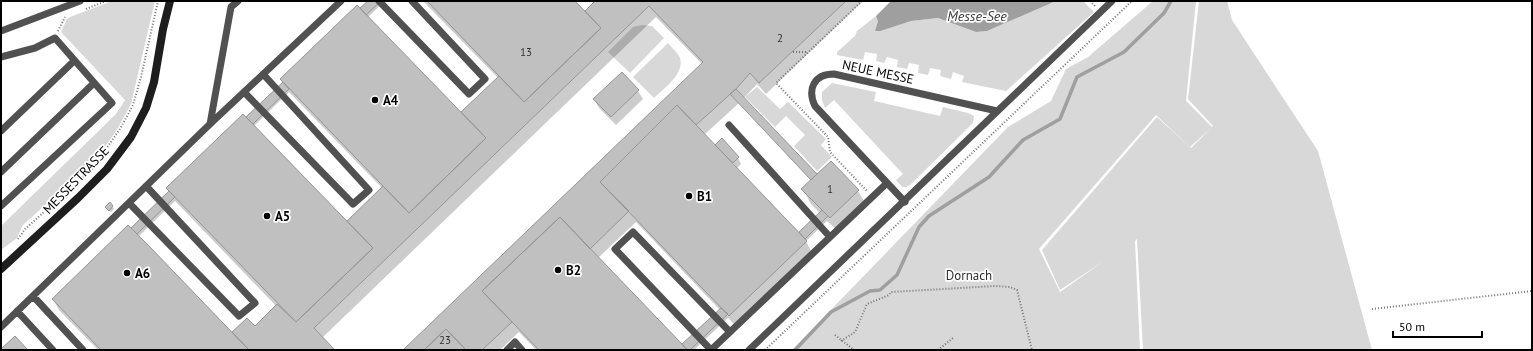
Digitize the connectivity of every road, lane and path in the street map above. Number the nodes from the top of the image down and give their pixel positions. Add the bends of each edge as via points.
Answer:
1 (80, 1) edge
2 (106, 1) edge
3 (158, 1) edge
4 (170, 1) edge
5 (238, 1) edge
6 (341, 1) edge
7 (379, 1) edge
8 (412, 1) edge
9 (1112, 1) edge
10 (1132, 1) edge
11 (86, 9) dead end
12 (65, 17) dead end
13 (1, 31) edge
14 (55, 38) junction
15 (793, 52) dead end
16 (809, 52) dead end
17 (1, 57) edge
18 (74, 61) junction
19 (263, 74) junction
20 (94, 83) junction
21 (244, 92) junction
22 (997, 111) junction
23 (210, 124) junction
24 (729, 125) dead end
25 (1, 131) edge
26 (1, 172) edge
27 (887, 183) junction
28 (146, 186) junction
29 (905, 202) junction
30 (129, 203) junction
31 (1, 206) edge
32 (830, 237) junction
33 (14, 242) dead end
34 (1, 269) edge
35 (1532, 291) edge
36 (33, 296) junction
37 (1372, 309) dead end
38 (17, 311) junction
39 (1, 327) edge
40 (730, 332) junction
41 (835, 335) dead end
42 (953, 338) dead end
43 (841, 341) junction
44 (54, 350) edge
45 (83, 350) edge
46 (507, 350) edge
47 (522, 350) edge
48 (711, 350) edge
49 (749, 350) edge
50 (765, 350) edge
51 (854, 350) edge
52 (938, 350) edge
53 (1032, 350) edge

1 - 13 lane
2 - 11 path
3 - 33 path via 133,105 120,129 92,169
4 - 34 street, MESSESTRASSE via 154,82 146,108 131,137 107,169
5 - 23 lane via 231,8
6 - 19 lane
7 - 8 lane via 469,94 485,79
9 - 22 lane
10 - 50 path
12 - 14 path
14 - 17 lane via 35,48
14 - 18 lane
15 - 16 path
18 - 20 lane
18 - 25 lane
19 - 21 lane
19 - 21 lane via 368,190 358,200 353,204
20 - 26 lane
20 - 31 lane via 112,103
21 - 23 lane
22 - 27 lane, NEUE MESSE via 834,74 819,77 811,90 815,106
22 - 29 lane
23 - 28 lane
24 - 32 lane
27 - 29 lane, NEUE MESSE
27 - 32 lane
28 - 30 lane
28 - 30 lane via 255,303 238,316
29 - 49 lane
30 - 36 lane
32 - 40 lane
35 - 37 path
36 - 38 lane
36 - 45 lane
38 - 39 lane
38 - 44 lane
40 - 48 lane
40 - 48 lane via 633,232 615,248
41 - 43 path
42 - 52 path
43 - 51 path
43 - 53 path via 855,332 867,304 891,292 995,286 1017,290
46 - 47 lane via 515,342

